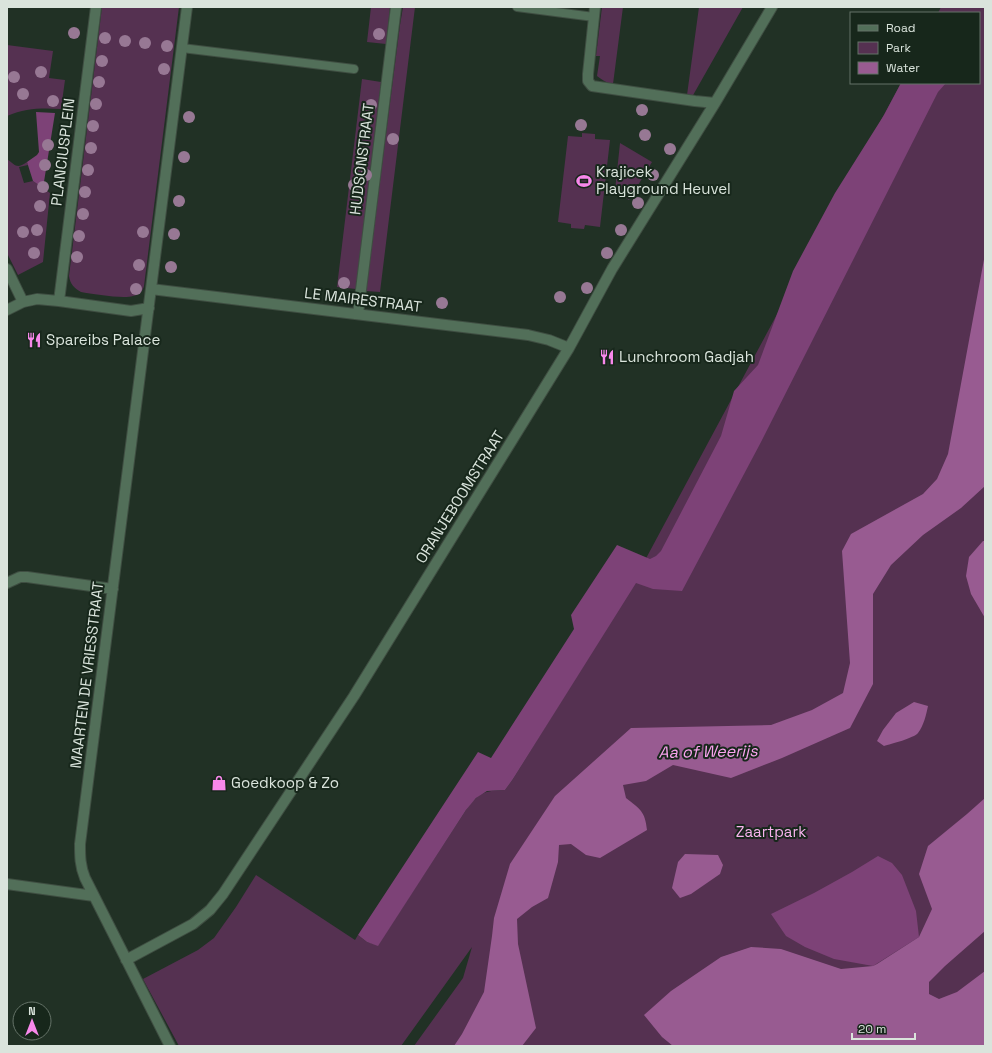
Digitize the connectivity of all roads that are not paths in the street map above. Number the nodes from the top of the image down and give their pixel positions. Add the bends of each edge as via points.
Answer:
1 (96, 7) edge
2 (187, 7) edge
3 (396, 7) edge
4 (517, 7) edge
5 (772, 7) edge
6 (595, 12) edge
7 (182, 48) junction
8 (354, 69) dead end
9 (715, 103) junction
10 (7, 269) edge
11 (152, 289) junction
12 (59, 301) junction
13 (23, 302) junction
14 (149, 308) junction
15 (7, 310) edge
16 (358, 314) junction
17 (569, 348) junction
18 (7, 583) edge
19 (113, 589) junction
20 (7, 884) edge
21 (94, 896) junction
22 (126, 960) junction
23 (170, 1046) edge

1 - 12 street, PLANCIUSPLEIN
2 - 7 street
3 - 16 street, HUDSONSTRAAT
4 - 6 lane
5 - 9 street, ORANJEBOOMSTRAAT
6 - 9 street via 588,74 588,81 592,86
7 - 8 lane
7 - 11 street
9 - 17 street, ORANJEBOOMSTRAAT via 612,269
10 - 13 street
11 - 14 street, MAARTEN DE VRIESSTRAAT
11 - 16 street, LE MAIRESTRAAT
12 - 13 street via 37,299
12 - 14 street via 131,311
13 - 15 street
14 - 19 street, MAARTEN DE VRIESSTRAAT
16 - 17 street, LE MAIRESTRAAT via 528,335
17 - 22 street, ORANJEBOOMSTRAAT via 354,696 223,894 210,910 193,924
18 - 19 street via 20,577 27,577
19 - 21 street, MAARTEN DE VRIESSTRAAT via 80,844 81,869
20 - 21 street
21 - 22 street, MAARTEN DE VRIESSTRAAT
22 - 23 street, MAARTEN DE VRIESSTRAAT

